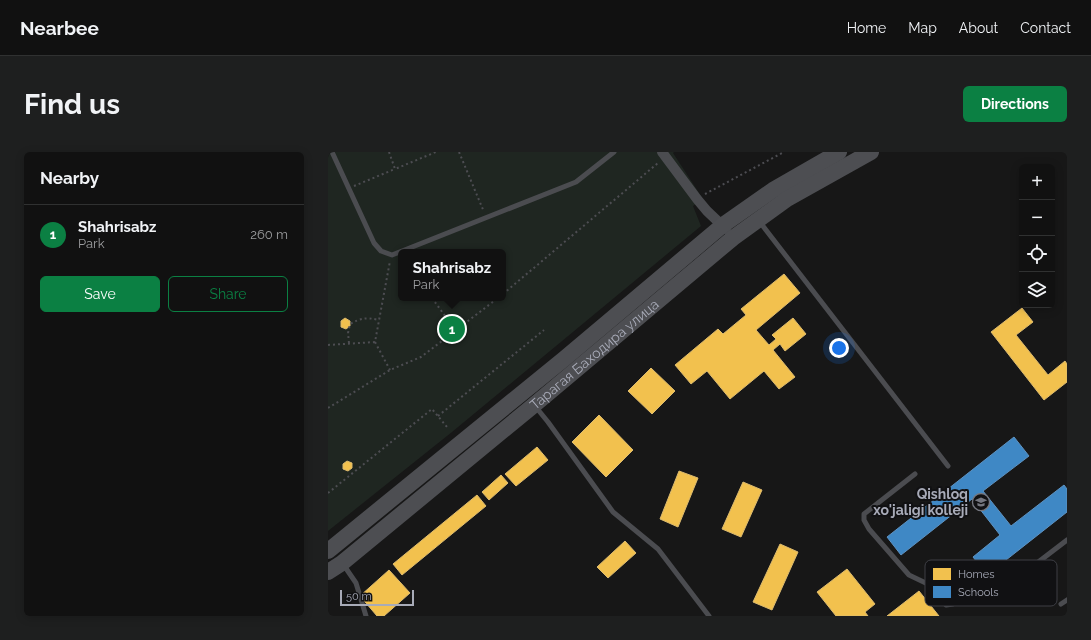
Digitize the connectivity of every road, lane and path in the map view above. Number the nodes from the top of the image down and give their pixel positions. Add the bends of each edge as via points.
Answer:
1 (332, 152) edge
2 (389, 152) edge
3 (436, 152) edge
4 (460, 152) edge
5 (614, 152) edge
6 (784, 152) edge
7 (839, 152) edge
8 (871, 152) edge
9 (664, 154) edge
10 (395, 169) junction
11 (348, 188) junction
12 (697, 199) junction
13 (486, 218) junction
14 (758, 219) junction
15 (723, 225) junction
16 (733, 238) junction
17 (407, 249) edge
18 (398, 253) edge
19 (392, 255) junction
20 (506, 291) edge
21 (434, 301) edge
22 (494, 301) edge
23 (379, 320) junction
24 (544, 330) dead end
25 (456, 331) junction
26 (375, 342) junction
27 (349, 344) junction
28 (328, 345) edge
29 (390, 370) junction
30 (534, 405) junction
31 (328, 408) edge
32 (438, 416) junction
33 (447, 427) dead end
34 (948, 466) dead end
35 (915, 474) dead end
36 (328, 493) edge
37 (1067, 540) edge
38 (328, 551) edge
39 (1041, 560) edge
40 (342, 563) junction
41 (328, 572) edge
42 (925, 583) edge
43 (1067, 600) edge
44 (1061, 604) dead end
45 (366, 616) edge
46 (708, 616) edge

1 - 11 lane
2 - 10 path
3 - 10 path
4 - 13 path
5 - 13 lane via 576,182
6 - 12 path
7 - 15 main road, Тарагая Баходира улица via 773,190
8 - 14 main road, Тарагая Баходира улица via 787,199
9 - 12 street
9 - 20 path
10 - 11 path
11 - 19 lane via 374,243 381,251
12 - 15 street
13 - 17 lane
14 - 16 main road, Тарагая Баходира улица
14 - 34 lane
15 - 16 street
15 - 38 main road, Тарагая Баходира улица via 564,359
16 - 30 main road, Тарагая Баходира улица
18 - 19 lane
19 - 23 path
21 - 25 path
22 - 25 path
23 - 26 path
23 - 27 path via 368,317 350,324
24 - 32 path
25 - 29 path via 421,357
26 - 27 path
26 - 29 path
27 - 28 path
29 - 31 path
30 - 40 main road, Тарагая Баходира улица
30 - 46 lane via 613,512 658,549
32 - 33 path
32 - 36 path via 432,409
35 - 42 lane via 864,514 864,520 868,529 909,575
37 - 39 lane
40 - 41 main road, Тарагая Баходира улица
40 - 45 lane via 356,583
43 - 44 lane

